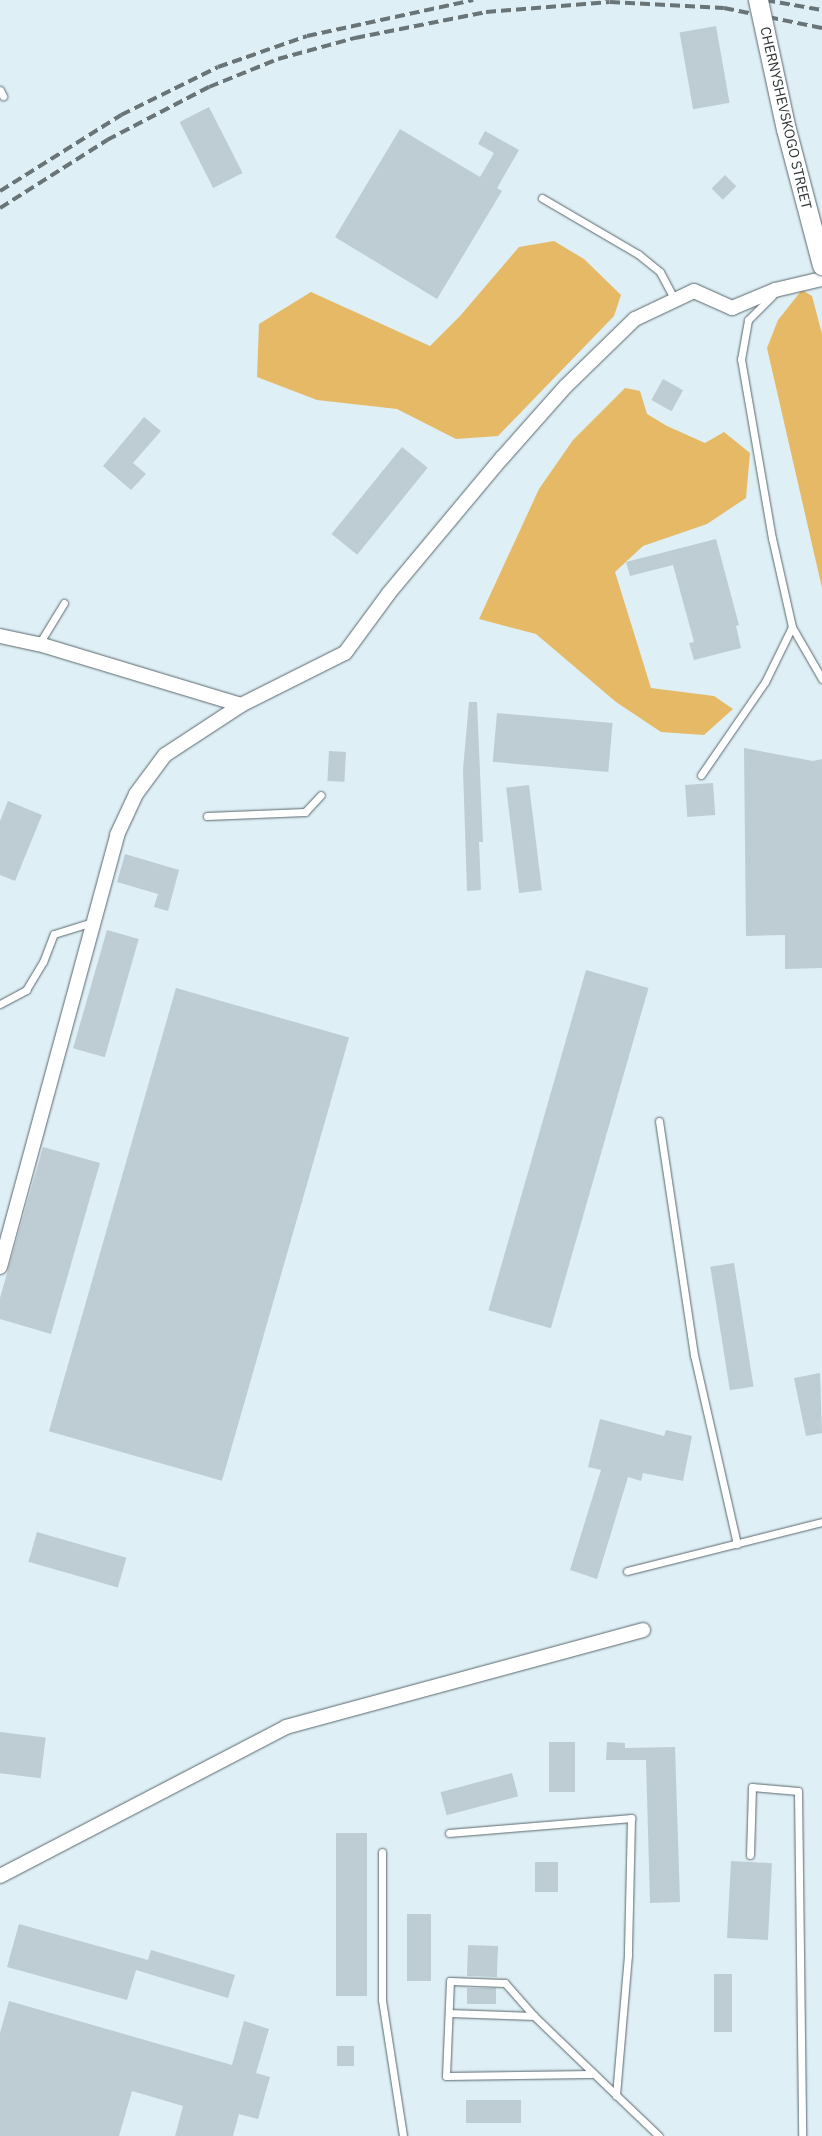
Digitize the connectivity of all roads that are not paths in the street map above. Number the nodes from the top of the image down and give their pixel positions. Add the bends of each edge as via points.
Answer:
1 (758, 0) edge
2 (542, 198) dead end
3 (822, 265) edge
4 (822, 279) edge
5 (790, 286) junction
6 (674, 298) junction
7 (64, 602) dead end
8 (792, 627) junction
9 (0, 636) edge
10 (39, 644) junction
11 (822, 679) edge
12 (241, 705) junction
13 (701, 775) dead end
14 (321, 795) dead end
15 (207, 816) dead end
16 (93, 922) junction
17 (0, 1004) edge
18 (658, 1121) dead end
19 (0, 1267) edge
20 (822, 1522) edge
21 (737, 1544) junction
22 (627, 1571) dead end
23 (643, 1630) dead end
24 (448, 1833) dead end
25 (382, 1852) dead end
26 (750, 1855) dead end
27 (0, 1876) edge
28 (449, 2013) junction
29 (534, 2016) junction
30 (591, 2074) junction
31 (616, 2095) junction
32 (403, 2136) edge
33 (659, 2136) edge
34 (802, 2136) edge

1 - 3 main road, CHERNYSHEVSKOGO STREET, bridge via 786,129
2 - 6 lane via 638,254 660,272
4 - 5 street
5 - 6 street via 732,308 694,291
5 - 8 lane via 774,294 748,320 741,359 772,538
6 - 12 street via 634,319 566,386 389,593 345,653
7 - 10 lane
8 - 11 lane
8 - 13 lane via 764,682
9 - 10 street
10 - 12 street
12 - 16 street via 165,755 136,794 118,835
14 - 15 lane via 305,812
16 - 17 lane via 54,934 44,962 26,990
16 - 19 street
18 - 21 lane via 694,1355
20 - 21 lane
21 - 22 lane
23 - 27 street via 286,1727
24 - 31 lane via 631,1818 628,1955
25 - 32 lane via 382,2000
26 - 34 lane via 752,1788 798,1791
28 - 29 lane
28 - 29 lane via 450,1981 468,1981 505,1983
28 - 30 lane via 446,2076
29 - 30 lane
30 - 31 lane
31 - 33 lane

